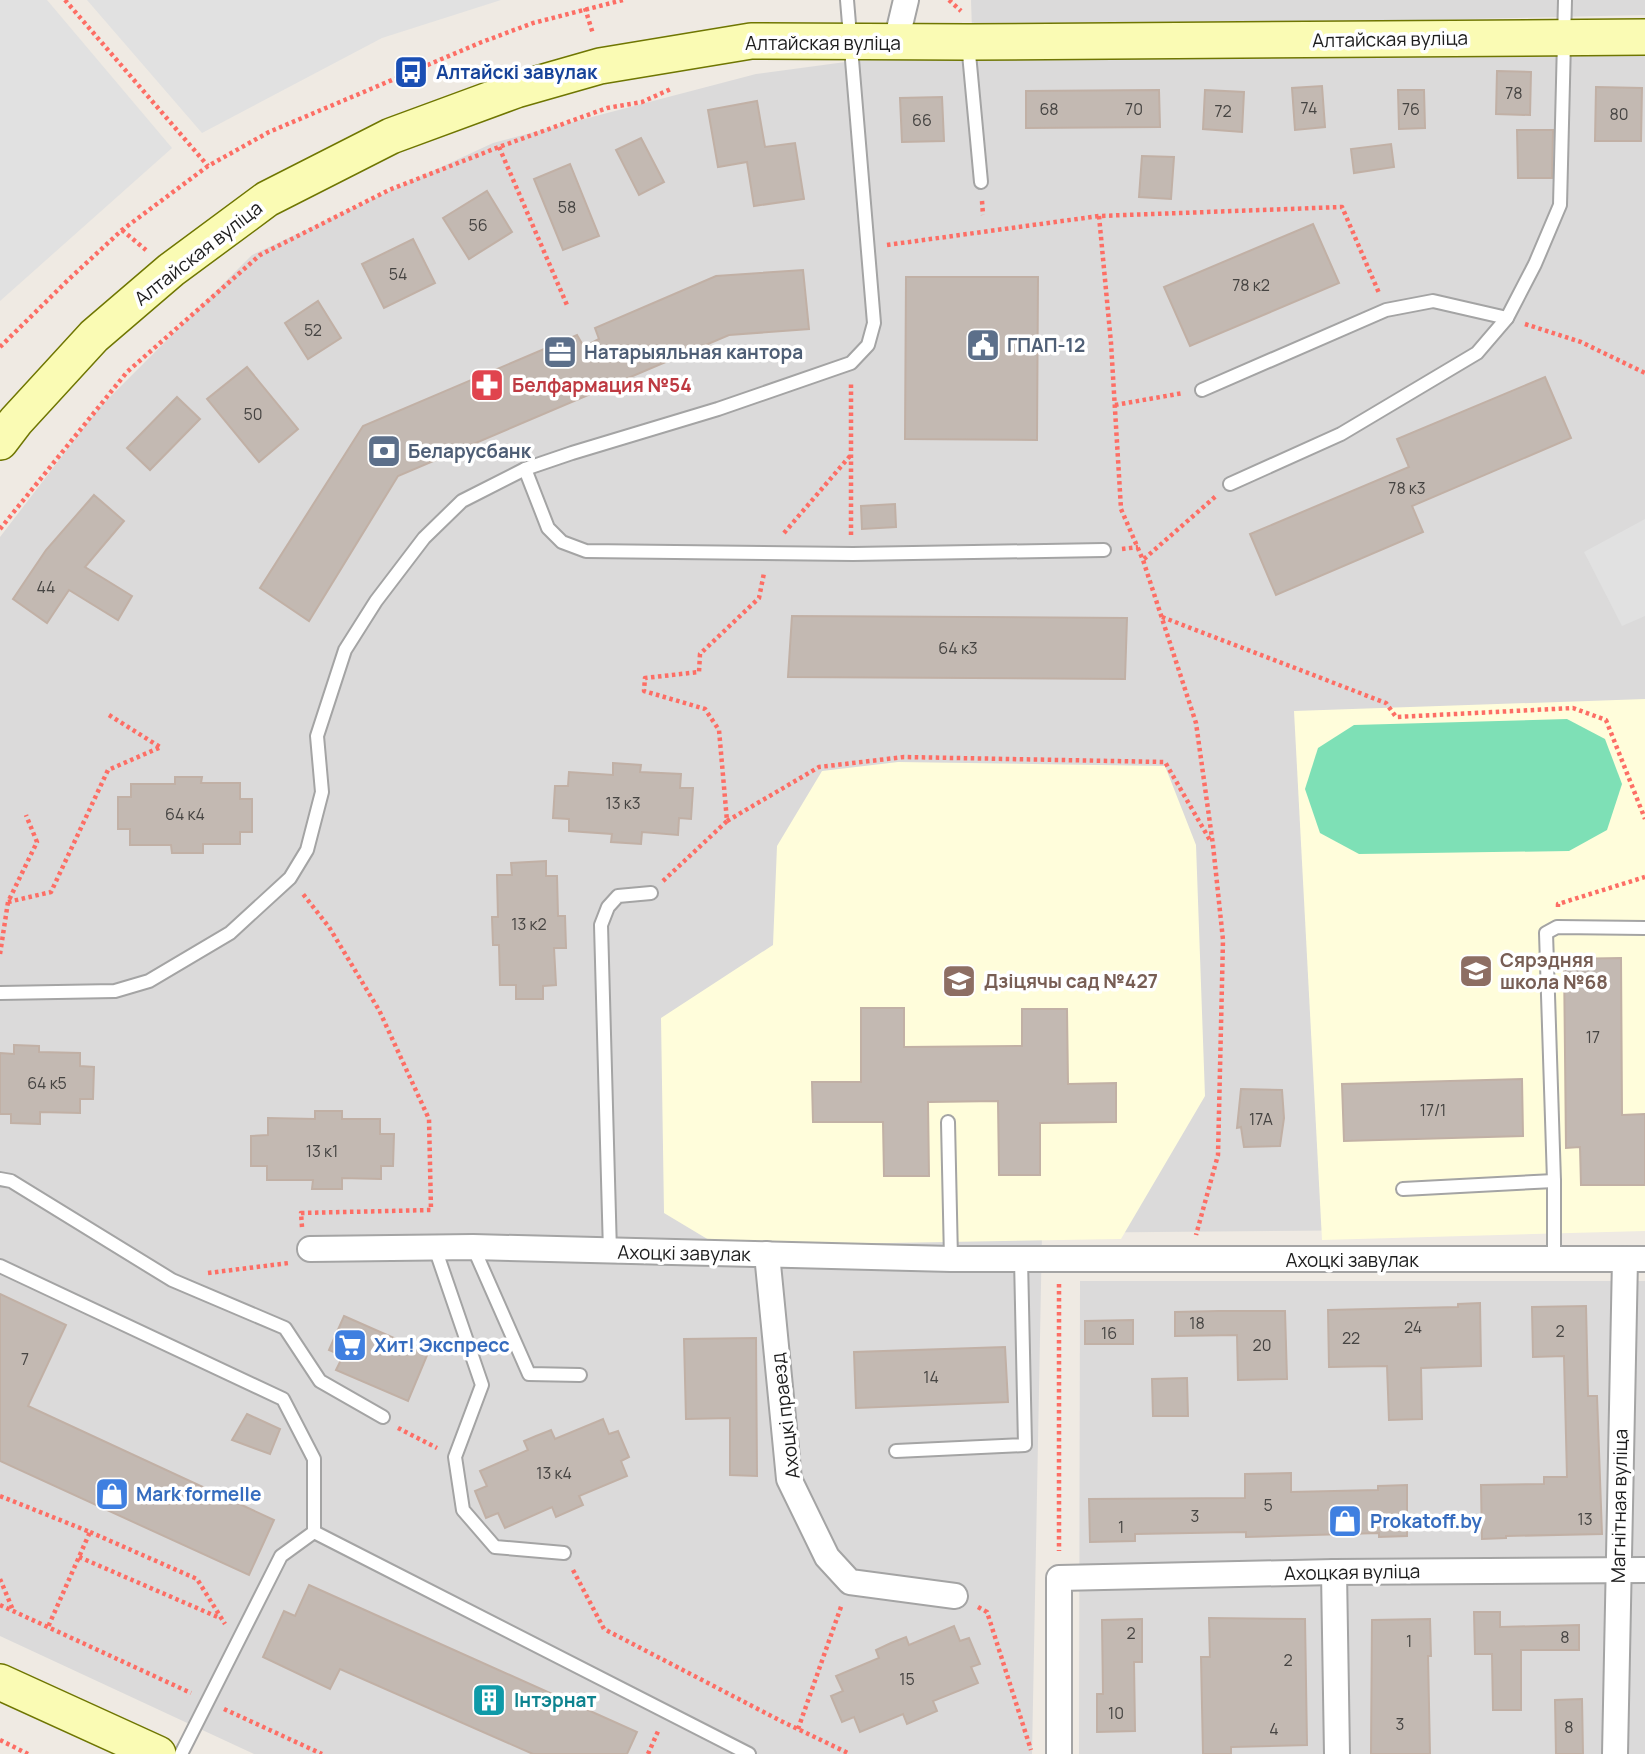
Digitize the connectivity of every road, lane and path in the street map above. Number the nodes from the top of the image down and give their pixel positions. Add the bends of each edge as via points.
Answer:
1 (65, 0) edge
2 (623, 0) edge
3 (847, 0) edge
4 (905, 0) edge
5 (1565, 0) edge
6 (585, 8) junction
7 (593, 34) dead end
8 (1565, 37) junction
9 (1645, 37) edge
10 (852, 41) junction
11 (895, 42) junction
12 (968, 42) junction
13 (678, 86) dead end
14 (606, 101) dead end
15 (607, 108) junction
16 (499, 147) junction
17 (208, 166) junction
18 (981, 182) dead end
19 (1099, 216) junction
20 (882, 236) dead end
21 (567, 305) dead end
22 (1386, 310) junction
23 (1507, 318) junction
24 (0, 347) edge
25 (851, 363) junction
26 (1645, 373) edge
27 (1202, 390) joint
28 (1115, 405) junction
29 (0, 442) edge
30 (850, 456) junction
31 (525, 469) junction
32 (1230, 484) joint
33 (0, 529) edge
34 (1104, 550) dead end
35 (768, 552) junction
36 (853, 554) junction
37 (1143, 560) junction
38 (758, 598) dead end
39 (1162, 617) junction
40 (109, 715) dead end
41 (26, 815) dead end
42 (1645, 819) edge
43 (727, 821) junction
44 (1213, 845) junction
45 (1645, 877) edge
46 (290, 878) junction
47 (651, 893) joint
48 (8, 902) junction
49 (1558, 904) dead end
50 (1645, 928) edge
51 (0, 954) edge
52 (0, 993) edge
53 (948, 1122) dead end
54 (0, 1179) edge
55 (1554, 1181) junction
56 (1403, 1189) dead end
57 (473, 1247) junction
58 (435, 1248) junction
59 (302, 1249) junction
60 (610, 1252) junction
61 (767, 1254) junction
62 (1059, 1258) junction
63 (951, 1259) junction
64 (1021, 1259) junction
65 (1189, 1259) junction
66 (1635, 1259) edge
67 (1554, 1260) junction
68 (0, 1266) edge
69 (223, 1270) dead end
70 (580, 1375) dead end
71 (383, 1417) joint
72 (896, 1451) dead end
73 (455, 1457) junction
74 (0, 1496) edge
75 (90, 1532) junction
76 (314, 1532) junction
77 (564, 1553) joint
78 (79, 1557) junction
79 (1617, 1570) junction
80 (1645, 1570) edge
81 (1334, 1572) junction
82 (1059, 1578) junction
83 (0, 1579) edge
84 (850, 1582) junction
85 (955, 1596) joint
86 (0, 1605) edge
87 (13, 1611) junction
88 (221, 1618) junction
89 (48, 1627) junction
90 (236, 1643) junction
91 (0, 1682) edge
92 (209, 1702) junction
93 (666, 1714) junction
94 (798, 1729) junction
95 (0, 1741) edge
96 (28, 1754) edge
97 (158, 1754) edge
98 (181, 1754) edge
99 (322, 1754) edge
100 (648, 1754) edge
101 (749, 1754) edge
102 (850, 1754) edge
103 (1032, 1754) edge
104 (1059, 1754) edge
105 (1337, 1754) edge
106 (1615, 1754) edge

1 - 17 path
2 - 6 path
3 - 10 lane
4 - 11 street
5 - 8 lane
6 - 7 path
6 - 17 path via 482,42 336,102
8 - 9 main road, Алтайская вуліца
8 - 12 main road, Алтайская вуліца
8 - 23 lane via 1560,205
10 - 11 main road, Алтайская вуліца
10 - 25 lane via 874,323 868,345
10 - 29 main road, Алтайская вуліца via 751,41 600,66 516,90 391,136 267,199 171,270 94,336
11 - 12 main road, Алтайская вуліца
12 - 18 lane
13 - 15 path via 642,102
14 - 15 path
15 - 16 path
16 - 21 path
16 - 33 path via 389,190 260,255 127,372
17 - 24 path via 122,230
19 - 20 path via 882,246
19 - 22 path via 1342,206
19 - 28 path
22 - 23 lane via 1433,301
22 - 27 lane
23 - 26 path via 1581,342
23 - 32 lane via 1477,353 1341,434
25 - 30 path
25 - 31 lane via 718,410
27 - 28 path
28 - 37 path via 1121,509
30 - 35 path
30 - 36 path
31 - 35 lane via 548,528 562,542 586,551
31 - 46 lane via 462,501 424,538 345,650 317,736 323,792 307,850
32 - 37 path
34 - 36 lane
35 - 36 lane
37 - 39 path
38 - 43 path via 700,654 699,672 645,678 644,691 705,709 719,730
39 - 42 path via 1385,703 1396,717 1573,709 1606,720
39 - 44 path via 1196,723
40 - 48 path via 161,747 108,769 51,892
41 - 48 path via 37,842
43 - 44 path via 819,767 904,757 1165,762
43 - 47 path
44 - 65 path via 1223,940 1218,1155
45 - 49 path
46 - 52 lane via 230,933 149,981 115,991
46 - 59 path via 329,927 379,1010 429,1119 431,1210 301,1213
47 - 60 lane via 618,896 608,906 601,925
48 - 51 path
50 - 55 lane via 1557,927 1546,933
53 - 63 lane
54 - 71 lane via 11,1181 172,1280 285,1328 320,1381
55 - 56 lane
55 - 67 lane
57 - 58 street, Ахоцкі завулак
57 - 60 street, Ахоцкі завулак
57 - 70 lane via 529,1374
58 - 59 street, Ахоцкі завулак
58 - 73 lane via 482,1385
59 - 69 path
60 - 61 street, Ахоцкі завулак
61 - 63 street, Ахоцкі завулак
61 - 84 street, Ахоцкі праезд via 789,1479 828,1557
62 - 64 street, Ахоцкі завулак
62 - 65 street, Ахоцкі завулак
62 - 82 path
63 - 64 street, Ахоцкі завулак
64 - 72 lane via 1024,1445
65 - 67 street, Ахоцкі завулак
66 - 67 street, Ахоцкі завулак
66 - 79 street, Магнітная вуліца
68 - 76 lane via 282,1399 314,1459
71 - 73 path
73 - 77 lane via 463,1510 495,1547
74 - 75 path
75 - 78 path
75 - 88 path via 197,1579
76 - 90 lane via 281,1556
76 - 93 lane
77 - 94 path via 604,1629
78 - 88 path
78 - 89 path
79 - 80 street, Ахоцкая вуліца
79 - 81 street, Ахоцкая вуліца
79 - 106 street, Магнітная вуліца
81 - 82 street, Ахоцкая вуліца
81 - 105 street
82 - 104 street
83 - 87 path
84 - 85 street
84 - 94 path
85 - 103 path via 987,1612
86 - 87 path
87 - 89 path
88 - 90 path
89 - 92 path
90 - 92 lane
91 - 97 main road
92 - 98 lane
92 - 99 path
93 - 100 path
93 - 101 lane
94 - 102 path
95 - 96 path

